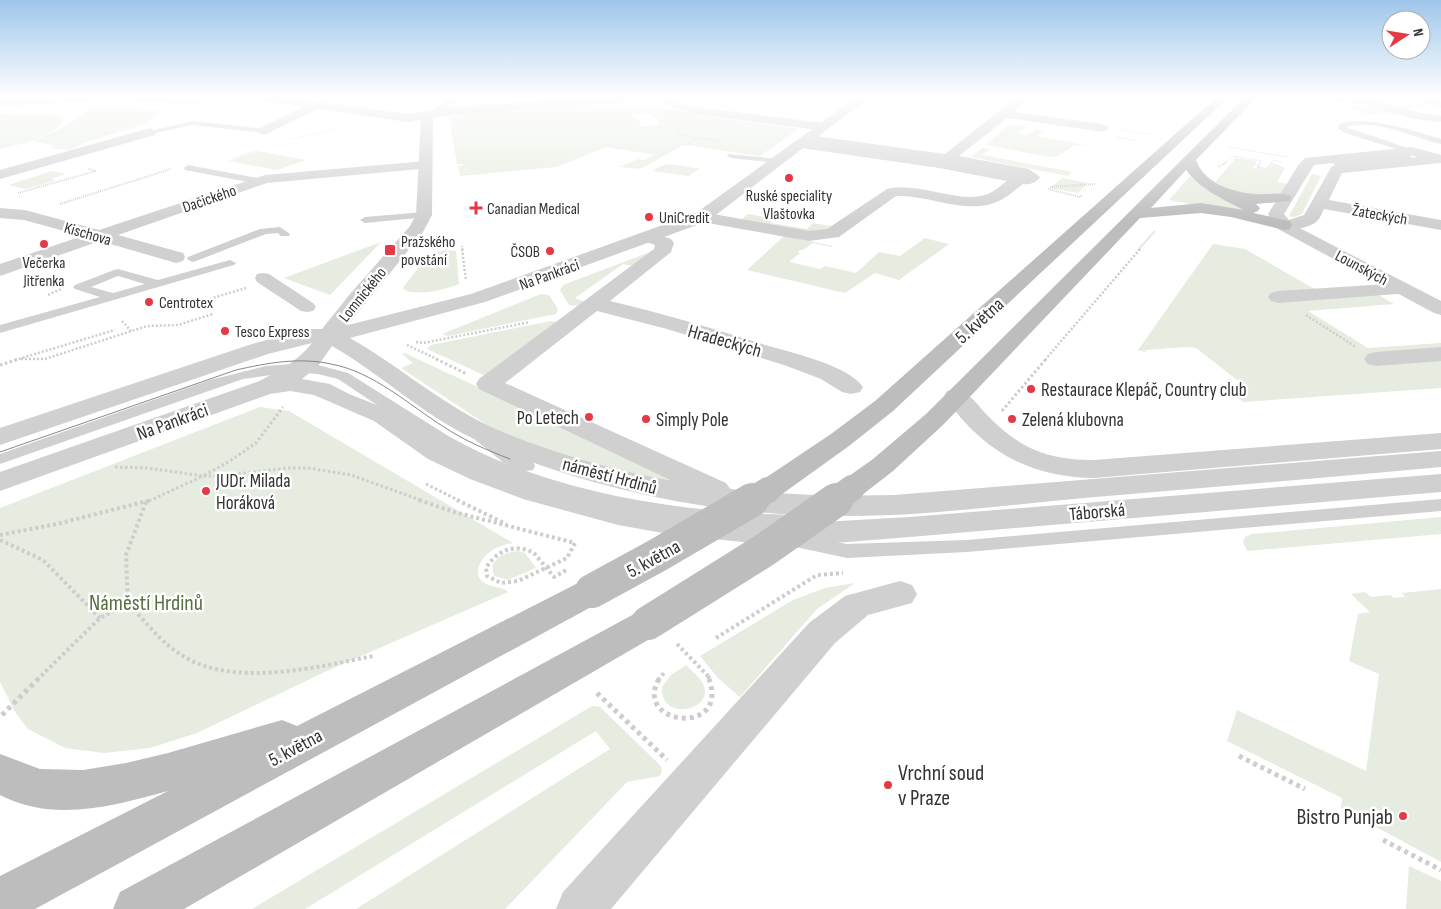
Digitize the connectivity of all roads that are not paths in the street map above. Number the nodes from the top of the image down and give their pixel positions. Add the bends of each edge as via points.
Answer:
1 (128, 138) edge
2 (425, 138) edge
3 (809, 138) edge
4 (973, 138) edge
5 (1178, 138) edge
6 (1210, 138) edge
7 (1368, 138) edge
8 (1429, 138) edge
9 (805, 141) junction
10 (1441, 142) edge
11 (1410, 154) junction
12 (731, 156) dead end
13 (1440, 159) edge
14 (1189, 160) junction
15 (778, 161) junction
16 (942, 161) junction
17 (426, 165) junction
18 (1297, 166) junction
19 (188, 168) dead end
20 (1335, 169) junction
21 (0, 176) edge
22 (258, 181) junction
23 (1223, 192) junction
24 (1284, 198) junction
25 (1321, 199) junction
26 (0, 213) edge
27 (1135, 214) junction
28 (424, 215) junction
29 (702, 217) junction
30 (1441, 217) edge
31 (365, 220) dead end
32 (1284, 225) junction
33 (1441, 225) edge
34 (285, 234) dead end
35 (97, 236) junction
36 (650, 237) junction
37 (184, 258) joint
38 (230, 263) dead end
39 (0, 270) edge
40 (263, 278) dead end
41 (158, 284) junction
42 (1404, 289) junction
43 (114, 297) junction
44 (1278, 297) road end
45 (594, 304) junction
46 (308, 307) dead end
47 (1441, 308) edge
48 (0, 330) edge
49 (329, 336) junction
50 (1441, 354) edge
51 (1376, 359) road end
52 (313, 376) junction
53 (266, 387) joint
54 (851, 387) dead end
55 (956, 396) junction
56 (458, 420) junction
57 (0, 437) edge
58 (1441, 441) edge
59 (0, 459) edge
60 (1441, 459) edge
61 (1441, 466) edge
62 (1441, 475) edge
63 (0, 482) edge
64 (1441, 483) edge
65 (716, 490) dead end
66 (533, 492) junction
67 (586, 494) junction
68 (924, 503) joint
69 (1441, 505) edge
70 (753, 532) junction
71 (903, 593) dead end
72 (387, 699) junction
73 (0, 773) edge
74 (0, 902) edge
75 (137, 909) edge
76 (580, 909) edge

1 - 21 street
2 - 17 street
3 - 9 street, Na Pankráci
4 - 16 street
5 - 72 main road, 5. května, bridge via 884,406 820,454 768,490 658,555
6 - 14 main road, 5. května
7 - 11 lane
8 - 10 lane
9 - 15 street, Na Pankráci
9 - 16 street
11 - 13 street
11 - 18 street via 1314,161
11 - 20 lane
12 - 15 lane
13 - 20 street
14 - 23 main road via 1190,167 1197,174
14 - 27 main road, 5. května
15 - 29 street, Na Pankráci
16 - 29 street via 1020,179 995,197 981,201 892,192 833,233 823,236
17 - 22 street, Dačického
17 - 28 street
18 - 20 lane via 1322,164
18 - 24 street
19 - 22 lane
20 - 25 street
22 - 35 street, Dačického
23 - 24 main road via 1255,199
23 - 32 main road
24 - 32 street via 1276,214
25 - 30 street, Žateckých
25 - 32 street via 1311,218
25 - 33 street, Žateckých
26 - 35 street, Kischova via 25,215
27 - 32 main road via 1201,208
27 - 55 main road, 5. května
28 - 31 lane
28 - 49 street, Lomnického via 417,228
29 - 36 street, Na Pankráci
32 - 42 street, Lounských
34 - 37 lane via 280,230 264,230
35 - 37 street, Kischova
35 - 39 street, Dačického
36 - 45 street via 665,243 662,252
36 - 49 street, Na Pankráci via 478,298
38 - 41 lane
40 - 46 street
41 - 43 lane
41 - 43 lane via 118,272 78,287
42 - 44 street
42 - 47 street, Lounských
43 - 48 lane
45 - 54 street, Hradeckých via 780,356 838,377
45 - 65 street, náměstí Hrdinů via 488,384
49 - 52 street via 310,361
49 - 56 street, náměstí Hrdinů via 349,346
49 - 57 street, Na Pankráci via 307,336 260,349
50 - 51 street
52 - 53 street, náměstí Hrdinů via 296,384
52 - 59 lane via 267,370 227,380
52 - 66 street, náměstí Hrdinů via 340,399 383,416 447,457
52 - 67 lane via 343,376 429,432 473,455 526,476
53 - 63 street, Na Pankráci
55 - 58 street via 1000,442 1026,457 1067,469
55 - 75 main road, 5. května, bridge via 910,442 763,551 662,633
56 - 61 lane via 510,460 587,484 730,510 790,513 895,510
56 - 68 street, náměstí Hrdinů via 559,463 654,488 788,505 856,507
60 - 68 street, Táborská
62 - 67 lane via 884,521 722,519
64 - 70 street, Táborská via 910,528 822,533
66 - 67 lane
66 - 70 street, náměstí Hrdinů via 618,515 674,525
69 - 70 lane via 939,548 847,551
71 - 76 street via 857,605 822,633
72 - 73 main road via 248,750 110,786 84,789 33,787
72 - 74 main road, 5. května

